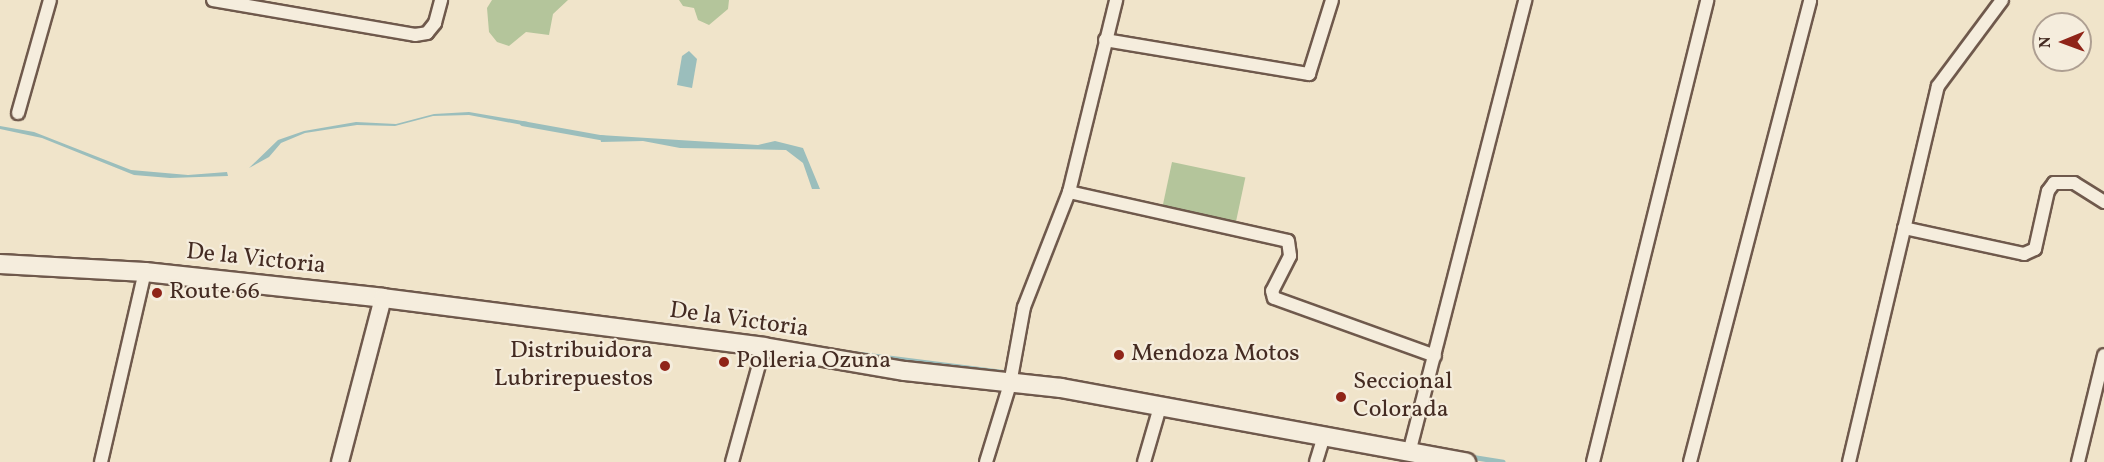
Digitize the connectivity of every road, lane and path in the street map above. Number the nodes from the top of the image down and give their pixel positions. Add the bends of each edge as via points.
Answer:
1 (50, 0) edge
2 (213, 0) edge
3 (441, 0) edge
4 (1116, 0) edge
5 (1332, 0) edge
6 (1525, 0) edge
7 (1707, 0) edge
8 (1810, 0) edge
9 (2002, 0) edge
10 (1106, 40) junction
11 (18, 113) dead end
12 (1069, 192) junction
13 (2104, 202) edge
14 (1905, 228) junction
15 (0, 264) edge
16 (145, 272) junction
17 (383, 298) junction
18 (764, 347) junction
19 (2104, 355) edge
20 (1435, 356) junction
21 (1010, 384) junction
22 (1160, 407) junction
23 (1324, 436) junction
24 (1409, 453) junction
25 (101, 462) edge
26 (340, 462) edge
27 (732, 462) edge
28 (986, 462) edge
29 (1144, 462) edge
30 (1316, 462) edge
31 (1466, 462) edge
32 (1593, 462) edge
33 (1690, 462) edge
34 (1849, 462) edge
35 (2078, 462) edge

1 - 11 street
2 - 3 street via 415,35 427,33 435,23
4 - 10 street
5 - 10 street via 1309,74
6 - 20 street
7 - 32 street
8 - 33 street
9 - 14 street via 1938,86
10 - 12 street
12 - 20 street via 1288,241 1290,256 1272,291 1274,297
12 - 21 street via 1024,307
13 - 14 street via 2074,183 2054,183 2048,191 2035,249 2024,254
14 - 34 street
15 - 16 main road, De la Victoria
16 - 17 main road, De la Victoria
16 - 25 street
17 - 18 main road, De la Victoria
17 - 26 street
18 - 21 main road, De la Victoria
18 - 27 street
19 - 35 street
20 - 24 street
21 - 22 main road, De la Victoria via 1061,388
21 - 28 street
22 - 23 main road, De la Victoria
22 - 29 street
23 - 24 main road, De la Victoria
23 - 30 street
24 - 31 main road, De la Victoria

